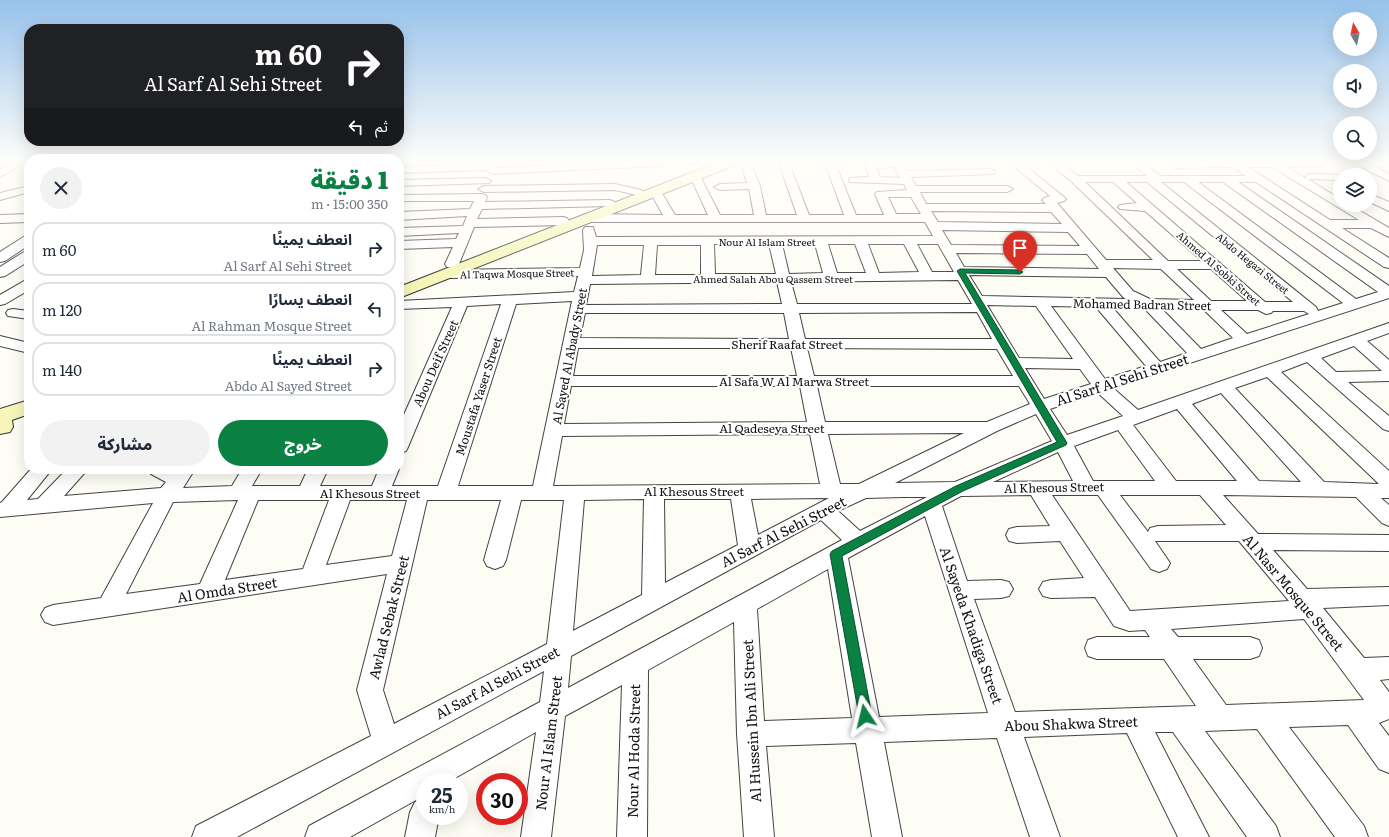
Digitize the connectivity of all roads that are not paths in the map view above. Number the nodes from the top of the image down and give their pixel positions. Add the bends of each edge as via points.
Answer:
1 (466, 202) edge
2 (482, 202) edge
3 (606, 202) edge
4 (609, 202) edge
5 (631, 202) edge
6 (662, 202) edge
7 (712, 202) edge
8 (757, 202) edge
9 (799, 202) edge
10 (844, 202) edge
11 (885, 202) edge
12 (919, 202) edge
13 (1050, 202) edge
14 (1099, 202) edge
15 (1142, 202) edge
16 (1180, 202) edge
17 (1218, 202) edge
18 (1259, 202) edge
19 (1294, 202) edge
20 (477, 205) junction
21 (1124, 207) dead end
22 (1148, 207) junction
23 (1054, 208) junction
24 (24, 209) edge
25 (1354, 212) edge
26 (404, 215) edge
27 (928, 217) junction
28 (850, 218) junction
29 (892, 218) junction
30 (4, 219) edge
31 (24, 219) edge
32 (589, 219) junction
33 (671, 219) junction
34 (719, 219) junction
35 (761, 219) junction
36 (805, 219) junction
37 (24, 220) edge
38 (563, 220) junction
39 (1205, 224) junction
40 (1247, 224) junction
41 (1290, 224) junction
42 (1328, 224) junction
43 (1373, 224) junction
44 (1071, 228) junction
45 (404, 230) edge
46 (1389, 233) edge
47 (4, 236) edge
48 (24, 238) edge
49 (909, 240) junction
50 (591, 241) junction
51 (651, 241) junction
52 (707, 241) junction
53 (724, 241) junction
54 (775, 241) junction
55 (821, 241) junction
56 (860, 241) junction
57 (24, 242) edge
58 (462, 243) junction
59 (404, 245) edge
60 (944, 245) junction
61 (1090, 250) junction
62 (0, 258) edge
63 (24, 258) edge
64 (1389, 264) edge
65 (1165, 265) junction
66 (1215, 265) junction
67 (1106, 268) junction
68 (450, 269) junction
69 (0, 273) edge
70 (962, 274) junction
71 (584, 276) junction
72 (874, 277) junction
73 (928, 277) junction
74 (783, 278) junction
75 (831, 278) junction
76 (648, 279) junction
77 (708, 279) junction
78 (404, 283) edge
79 (24, 287) edge
80 (404, 291) edge
81 (1389, 293) edge
82 (510, 299) junction
83 (0, 301) edge
84 (462, 302) junction
85 (579, 302) junction
86 (1041, 302) junction
87 (1100, 303) junction
88 (979, 304) junction
89 (1148, 304) junction
90 (1354, 304) junction
91 (404, 305) edge
92 (1207, 305) junction
93 (1262, 306) junction
94 (790, 308) junction
95 (1313, 311) junction
96 (12, 313) dead end
97 (24, 315) edge
98 (1285, 326) junction
99 (1389, 328) edge
100 (1244, 340) junction
101 (1356, 340) junction
102 (571, 343) junction
103 (798, 344) junction
104 (1002, 344) junction
105 (1198, 355) junction
106 (1310, 356) junction
107 (1014, 363) junction
108 (1086, 364) junction
109 (1156, 368) junction
110 (1389, 369) edge
111 (1269, 370) junction
112 (1389, 376) edge
113 (1332, 377) junction
114 (564, 381) junction
115 (807, 381) junction
116 (1024, 381) junction
117 (1101, 386) junction
118 (1224, 386) junction
119 (1180, 401) junction
120 (1040, 406) junction
121 (24, 410) edge
122 (24, 419) edge
123 (1128, 419) junction
124 (1, 423) edge
125 (1389, 425) edge
126 (990, 427) junction
127 (817, 428) junction
128 (554, 430) junction
129 (404, 435) edge
130 (1063, 443) junction
131 (37, 474) edge
132 (73, 474) edge
133 (166, 474) edge
134 (250, 474) edge
135 (316, 474) edge
136 (387, 474) edge
137 (177, 481) edge
138 (1389, 482) edge
139 (1095, 487) junction
140 (1170, 487) junction
141 (1205, 487) junction
142 (1253, 487) junction
143 (960, 488) junction
144 (1037, 488) junction
145 (1319, 489) junction
146 (832, 490) junction
147 (863, 490) junction
148 (1361, 490) junction
149 (1389, 490) edge
150 (654, 491) junction
151 (740, 491) junction
152 (418, 492) junction
153 (446, 492) junction
154 (513, 492) junction
155 (542, 492) junction
156 (575, 492) junction
157 (307, 493) junction
158 (342, 493) junction
159 (379, 493) junction
160 (244, 494) junction
161 (931, 503) junction
162 (44, 505) junction
163 (4, 509) edge
164 (823, 510) junction
165 (1389, 518) edge
166 (1067, 533) junction
167 (1158, 534) dead end
168 (1017, 535) dead end
169 (1249, 538) junction
170 (858, 542) junction
171 (1389, 543) edge
172 (748, 549) junction
173 (836, 554) junction
174 (495, 560) dead end
175 (401, 563) junction
176 (1159, 563) dead end
177 (311, 576) junction
178 (1102, 587) junction
179 (1001, 589) dead end
180 (1051, 589) dead end
181 (959, 590) junction
182 (208, 592) junction
183 (1389, 596) edge
184 (654, 599) junction
185 (745, 604) junction
186 (1306, 604) junction
187 (108, 607) junction
188 (53, 615) dead end
189 (1151, 620) junction
190 (559, 648) junction
191 (1097, 648) dead end
192 (1171, 648) junction
193 (1250, 648) dead end
194 (636, 664) junction
195 (1389, 668) edge
196 (1358, 670) junction
197 (1380, 701) joint
198 (554, 709) junction
199 (1354, 712) junction
200 (1264, 716) junction
201 (1219, 717) junction
202 (1180, 719) junction
203 (1134, 720) junction
204 (1007, 725) junction
205 (868, 730) junction
206 (751, 734) junction
207 (386, 741) junction
208 (1389, 759) edge
209 (442, 773) edge
210 (416, 787) edge
211 (422, 825) edge
212 (207, 837) edge
213 (320, 837) edge
214 (420, 837) edge
215 (536, 837) edge
216 (632, 837) edge
217 (759, 837) edge
218 (887, 837) edge
219 (1045, 837) edge
220 (1194, 837) edge
221 (1264, 837) edge
222 (1353, 837) edge

1 - 20 street
2 - 20 street
3 - 20 street
4 - 38 main road
5 - 32 main road
6 - 33 street
7 - 34 street
8 - 35 street
9 - 36 street
10 - 28 street
11 - 29 street
12 - 27 street
13 - 23 street
14 - 65 street
15 - 22 street, Ahmed Al Sobki Street
16 - 39 street, Abdo Hegazi Street
17 - 40 street
18 - 41 street
19 - 42 street
20 - 26 street
20 - 38 street
20 - 45 street
20 - 58 street
21 - 22 street
22 - 66 street, Ahmed Al Sobki Street
23 - 27 street
23 - 44 street
24 - 30 street
25 - 43 street
27 - 29 street
27 - 44 street
27 - 60 street
28 - 29 street
28 - 36 street
30 - 31 street
32 - 33 street
32 - 50 street, Al Sayed Al Abady Street
32 - 68 main road
33 - 34 street
34 - 35 street
34 - 53 street
35 - 36 street
37 - 47 street
38 - 68 main road
39 - 40 street
39 - 95 street, Abdo Hegazi Street
40 - 41 street
40 - 90 street
41 - 42 street
41 - 81 street
42 - 43 street
42 - 64 street
43 - 46 street
44 - 61 street
47 - 48 street
49 - 56 street, Nour Al Islam Street
49 - 60 street, Nour Al Islam Street
49 - 73 street
50 - 51 street, Nour Al Islam Street
50 - 71 street, Al Sayed Al Abady Street
51 - 52 street, Nour Al Islam Street
51 - 76 street
52 - 53 street, Nour Al Islam Street
52 - 77 street
53 - 54 street, Nour Al Islam Street
54 - 55 street, Nour Al Islam Street
54 - 74 street
55 - 56 street, Nour Al Islam Street
55 - 75 street
56 - 72 street
57 - 62 street
58 - 59 street via 429,247
58 - 68 street
60 - 61 street, Nour Al Islam Street
60 - 70 street
61 - 67 street
63 - 69 street
65 - 66 street, Ahmed Salah Abou Qassem Street
65 - 67 street, Ahmed Salah Abou Qassem Street
65 - 92 street
66 - 93 street, Ahmed Al Sobki Street
67 - 70 street, Ahmed Salah Abou Qassem Street
67 - 89 street via 1128,294
68 - 71 street, Al Taqwa Mosque Street
68 - 78 main road
68 - 80 main road
70 - 73 street, Ahmed Salah Abou Qassem Street
70 - 88 street
71 - 76 street, Ahmed Salah Abou Qassem Street
71 - 85 street, Al Sayed Al Abady Street
72 - 73 street, Ahmed Salah Abou Qassem Street
72 - 75 street, Ahmed Salah Abou Qassem Street
74 - 75 street, Ahmed Salah Abou Qassem Street
74 - 77 street, Ahmed Salah Abou Qassem Street
74 - 94 street
76 - 77 street, Ahmed Salah Abou Qassem Street
79 - 83 street
81 - 90 street, Al Sarf Al Sehi Street
82 - 84 street, Mohamed Badran Street
82 - 85 street, Mohamed Badran Street
82 - 153 street, Moustafa Yaser Street
84 - 91 street, Mohamed Badran Street
84 - 129 street, Abou Deif Street
85 - 94 street, Mohamed Badran Street
85 - 102 street, Al Sayed Al Abady Street
86 - 87 street, Mohamed Badran Street
86 - 88 street, Mohamed Badran Street
86 - 108 street
87 - 89 street, Mohamed Badran Street
87 - 109 street
88 - 94 street, Mohamed Badran Street
88 - 104 street
89 - 92 street, Mohamed Badran Street
89 - 105 street
90 - 95 street, Al Sarf Al Sehi Street
92 - 93 street, Mohamed Badran Street
92 - 100 street
93 - 95 street, Mohamed Badran Street
93 - 98 street, Ahmed Al Sobki Street
94 - 103 street
95 - 98 street, Al Sarf Al Sehi Street
96 - 97 street
98 - 100 street, Al Sarf Al Sehi Street
99 - 101 street
100 - 105 street, Al Sarf Al Sehi Street
101 - 106 street
101 - 110 street
102 - 103 street, Sherif Raafat Street
102 - 114 street, Al Sayed Al Abady Street
103 - 104 street, Sherif Raafat Street
103 - 115 street
104 - 107 street
105 - 109 street, Al Sarf Al Sehi Street
106 - 111 street
106 - 113 street
107 - 108 street
107 - 116 street
108 - 117 street
109 - 117 street, Al Sarf Al Sehi Street
111 - 118 street
111 - 138 street
112 - 113 street
113 - 125 street
114 - 115 street, Al Safa W Al Marwa Street
114 - 128 street, Al Sayed Al Abady Street
115 - 116 street, Al Safa W Al Marwa Street
115 - 127 street
116 - 120 street
117 - 120 street, Al Sarf Al Sehi Street
117 - 123 street
118 - 119 street
118 - 145 street
119 - 123 street
119 - 142 street
120 - 126 street, Al Sarf Al Sehi Street
120 - 130 street
121 - 124 main road
122 - 124 main road
123 - 130 street
123 - 140 street
126 - 127 street, Al Qadeseya Street
126 - 147 street, Al Sarf Al Sehi Street
127 - 128 street, Al Qadeseya Street
127 - 146 street
128 - 155 street, Al Sayed Al Abady Street
130 - 139 street
130 - 143 street
131 - 163 street
132 - 162 street
133 - 137 street
134 - 160 street
135 - 157 street
136 - 159 street
137 - 160 street, Al Khesous Street
137 - 162 street, Al Khesous Street
137 - 187 street
139 - 140 street, Al Khesous Street
139 - 144 street, Al Khesous Street
139 - 176 street
140 - 141 street, Al Khesous Street
141 - 142 street, Al Khesous Street
141 - 169 street, Al Nasr Mosque Street
142 - 145 street, Al Khesous Street
143 - 144 street, Al Khesous Street
143 - 147 street, Al Khesous Street
143 - 161 street
144 - 166 street
145 - 148 street, Al Khesous Street
146 - 147 street, Al Khesous Street
146 - 151 street, Al Khesous Street
147 - 164 street, Al Sarf Al Sehi Street
148 - 149 street, Al Khesous Street
148 - 165 street
150 - 151 street, Al Khesous Street
150 - 156 street, Al Khesous Street
150 - 184 street
151 - 172 street
152 - 153 street, Al Khesous Street
152 - 159 street, Al Khesous Street
152 - 175 street, Awlad Sebak Street
153 - 154 street, Al Khesous Street
154 - 155 street, Al Khesous Street
154 - 174 street
155 - 156 street, Al Khesous Street
156 - 190 street, Nour Al Islam Street
157 - 158 street, Al Khesous Street
157 - 160 street, Al Khesous Street
158 - 159 street, Al Khesous Street
158 - 177 street
160 - 182 street
161 - 170 street
161 - 181 street, Al Sayeda Khadiga Street
162 - 163 street, Al Khesous Street
164 - 170 street
164 - 172 street, Al Sarf Al Sehi Street
166 - 168 street
166 - 178 street
167 - 169 street
169 - 171 street
169 - 186 street, Al Nasr Mosque Street
170 - 173 street
172 - 184 street, Al Sarf Al Sehi Street
173 - 185 street
173 - 205 street
175 - 177 street, Al Omda Street
175 - 207 street, Awlad Sebak Street via 370,690
177 - 182 street, Al Omda Street
178 - 180 street
178 - 189 street via 1124,621
179 - 181 street
181 - 204 street, Al Sayeda Khadiga Street
182 - 187 street, Al Omda Street
183 - 186 street
184 - 190 street, Al Sarf Al Sehi Street
185 - 194 street
185 - 206 street, Al Hussein Ibn Ali Street
186 - 189 street
186 - 196 street, Al Nasr Mosque Street
187 - 188 street, Al Omda Street
189 - 192 street
190 - 198 street, Nour Al Islam Street
190 - 207 street, Al Sarf Al Sehi Street
191 - 192 street
192 - 193 street
192 - 201 street
194 - 198 street
194 - 216 street, Nour Al Hoda Street
195 - 196 street
196 - 197 street, Al Nasr Mosque Street
197 - 199 street, Abou Shakwa Street via 1381,710 1378,712
198 - 209 street
198 - 215 street, Nour Al Islam Street
199 - 200 street, Abou Shakwa Street
199 - 208 street
200 - 201 street, Abou Shakwa Street
200 - 222 street
201 - 202 street, Abou Shakwa Street
202 - 203 street, Abou Shakwa Street
202 - 221 street
203 - 204 street, Abou Shakwa Street
203 - 220 street
204 - 205 street, Abou Shakwa Street
204 - 219 street, Al Sayeda Khadiga Street
205 - 206 street, Abou Shakwa Street
205 - 218 street
206 - 217 street, Al Hussein Ibn Ali Street
207 - 212 street, Al Sarf Al Sehi Street
210 - 213 street
211 - 214 street

